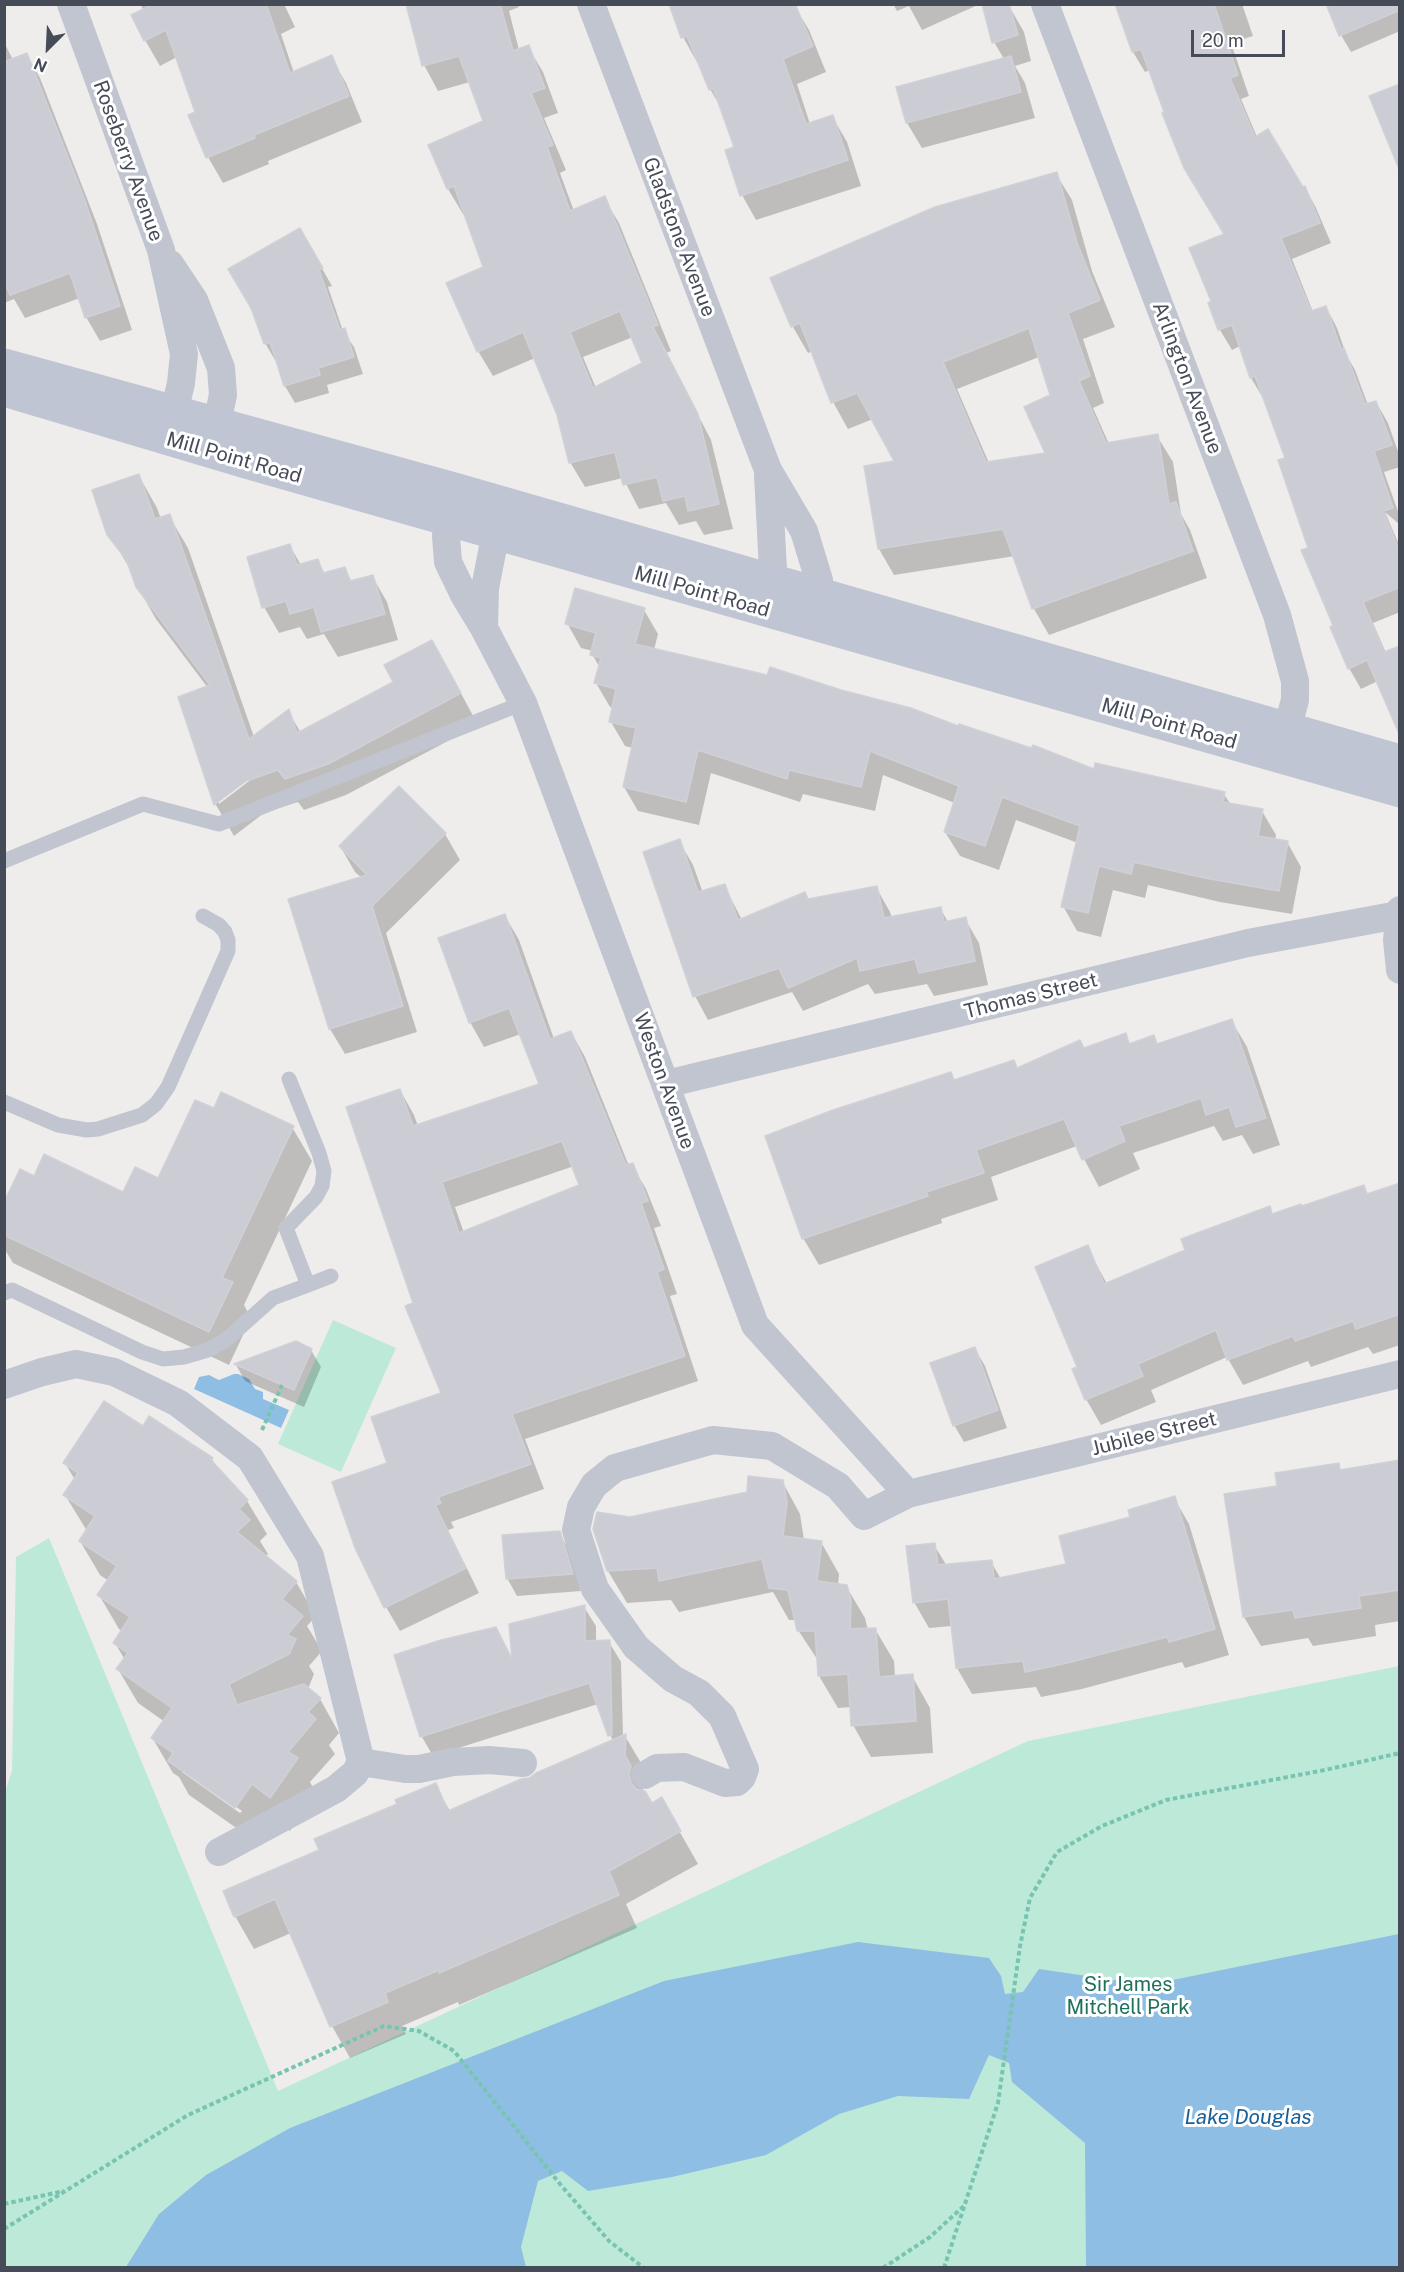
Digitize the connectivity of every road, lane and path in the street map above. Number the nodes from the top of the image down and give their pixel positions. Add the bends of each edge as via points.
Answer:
1 (70, 4) edge
2 (591, 4) edge
3 (1045, 4) edge
4 (161, 250) junction
5 (4, 364) edge
6 (4, 390) edge
7 (171, 425) junction
8 (214, 437) junction
9 (768, 470) junction
10 (451, 504) junction
11 (499, 518) junction
12 (770, 595) junction
13 (816, 608) junction
14 (484, 628) junction
15 (523, 703) junction
16 (1284, 743) junction
17 (1400, 760) edge
18 (1400, 791) edge
19 (4, 861) edge
20 (1399, 912) edge
21 (203, 916) dead end
22 (1400, 970) edge
23 (289, 1079) dead end
24 (666, 1084) junction
25 (4, 1102) edge
26 (331, 1276) dead end
27 (308, 1285) junction
28 (4, 1293) edge
29 (1400, 1374) edge
30 (4, 1385) edge
31 (282, 1385) dead end
32 (264, 1425) dead end
33 (908, 1494) junction
34 (1400, 1753) edge
35 (361, 1762) junction
36 (523, 1763) dead end
37 (645, 1775) dead end
38 (219, 1852) dead end
39 (67, 2190) junction
40 (4, 2204) edge
41 (966, 2204) junction
42 (4, 2229) edge
43 (644, 2268) edge
44 (883, 2268) edge
45 (944, 2268) edge

1 - 4 street, Roseberry Avenue
2 - 9 street, Gladstone Avenue
3 - 16 street, Arlington Avenue via 1278,615 1295,681 1295,700
4 - 7 street, Roseberry Avenue via 184,354 182,383
4 - 8 street, Roseberry Avenue via 194,300 220,368 223,395
5 - 7 main road, Mill Point Road
6 - 7 main road, Mill Point Road
7 - 8 main road, Mill Point Road
8 - 10 main road, Mill Point Road
9 - 12 street, Gladstone Avenue
9 - 13 street, Gladstone Avenue via 804,531 819,580
10 - 11 main road, Mill Point Road
10 - 14 street, Weston Avenue via 448,561
11 - 12 main road, Mill Point Road
11 - 14 street, Weston Avenue via 485,588
12 - 13 main road, Mill Point Road
13 - 16 main road, Mill Point Road
14 - 15 street, Weston Avenue
15 - 19 lane via 219,824 143,804
15 - 24 street, Weston Avenue
16 - 17 main road, Mill Point Road
16 - 18 main road, Mill Point Road
20 - 22 street
20 - 24 street, Thomas Street via 1248,943
21 - 25 lane via 225,932 228,951 197,1007 168,1087 156,1104 141,1114 98,1129 81,1129 58,1125
23 - 27 lane via 324,1171 316,1197 286,1228
24 - 33 street, Weston Avenue via 754,1325
26 - 27 lane
27 - 28 lane via 273,1298 226,1340 208,1350 163,1359 12,1290
29 - 33 street, Jubilee Street
30 - 35 street via 76,1364 114,1372 178,1403 250,1458 310,1556
31 - 32 path
33 - 37 street, Jubilee Street via 864,1516 838,1486 772,1446 712,1440 615,1468 594,1485 580,1507 576,1530 595,1589 636,1647 673,1679 699,1693 722,1716 745,1769 737,1782 725,1783 684,1767 657,1768
34 - 41 path via 1166,1800 1102,1826 1057,1852 1030,1898 998,2103
35 - 36 street via 405,1769 453,1761
35 - 38 street via 355,1773 336,1789
39 - 40 path
39 - 42 path
39 - 43 path via 188,2115 384,2026 419,2031 454,2051 609,2241
41 - 44 path via 930,2237
41 - 45 path

